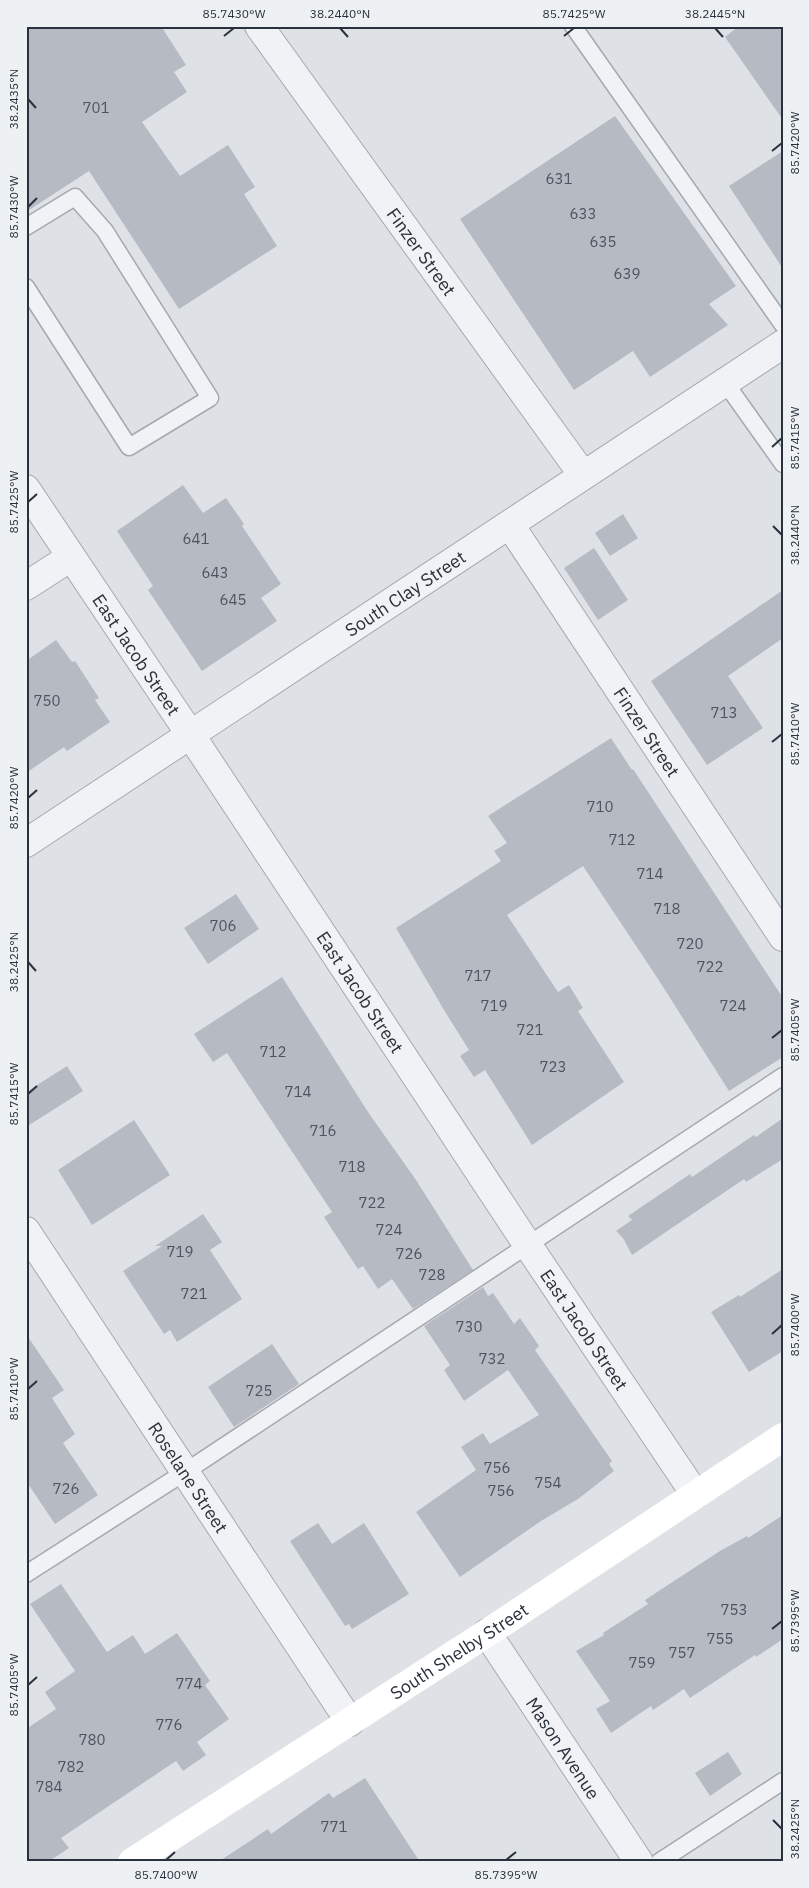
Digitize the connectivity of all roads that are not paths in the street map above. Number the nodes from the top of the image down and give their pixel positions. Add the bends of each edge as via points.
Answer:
1 (259, 26) edge
2 (573, 26) edge
3 (26, 227) edge
4 (26, 288) edge
5 (783, 324) edge
6 (783, 344) edge
7 (724, 382) junction
8 (783, 464) edge
9 (583, 475) junction
10 (26, 489) edge
11 (510, 525) junction
12 (71, 556) junction
13 (26, 586) edge
14 (190, 734) junction
15 (26, 843) edge
16 (783, 937) edge
17 (783, 1076) edge
18 (26, 1231) edge
19 (527, 1244) junction
20 (783, 1437) edge
21 (185, 1472) junction
22 (695, 1494) junction
23 (26, 1574) edge
24 (487, 1633) junction
25 (350, 1722) junction
26 (783, 1781) edge
27 (132, 1862) edge
28 (639, 1862) edge
29 (659, 1862) edge

1 - 9 street, Finzer Street
2 - 5 lane
3 - 4 lane via 75,197 105,231 210,398 129,447
6 - 7 street, South Clay Street
7 - 8 lane
7 - 9 street, South Clay Street
9 - 11 street, South Clay Street
10 - 12 street, East Jacob Street
11 - 14 street, South Clay Street
11 - 16 street, Finzer Street
12 - 13 street
12 - 14 street, East Jacob Street
14 - 15 street, South Clay Street
14 - 19 street, East Jacob Street
17 - 19 lane
18 - 21 street, Roselane Street
19 - 21 lane
19 - 22 street, East Jacob Street
20 - 22 main road, South Shelby Street
21 - 23 lane
21 - 25 street, Roselane Street
22 - 24 main road, South Shelby Street
24 - 25 main road, South Shelby Street
24 - 28 street, Mason Avenue
25 - 27 main road, South Shelby Street
26 - 29 lane

